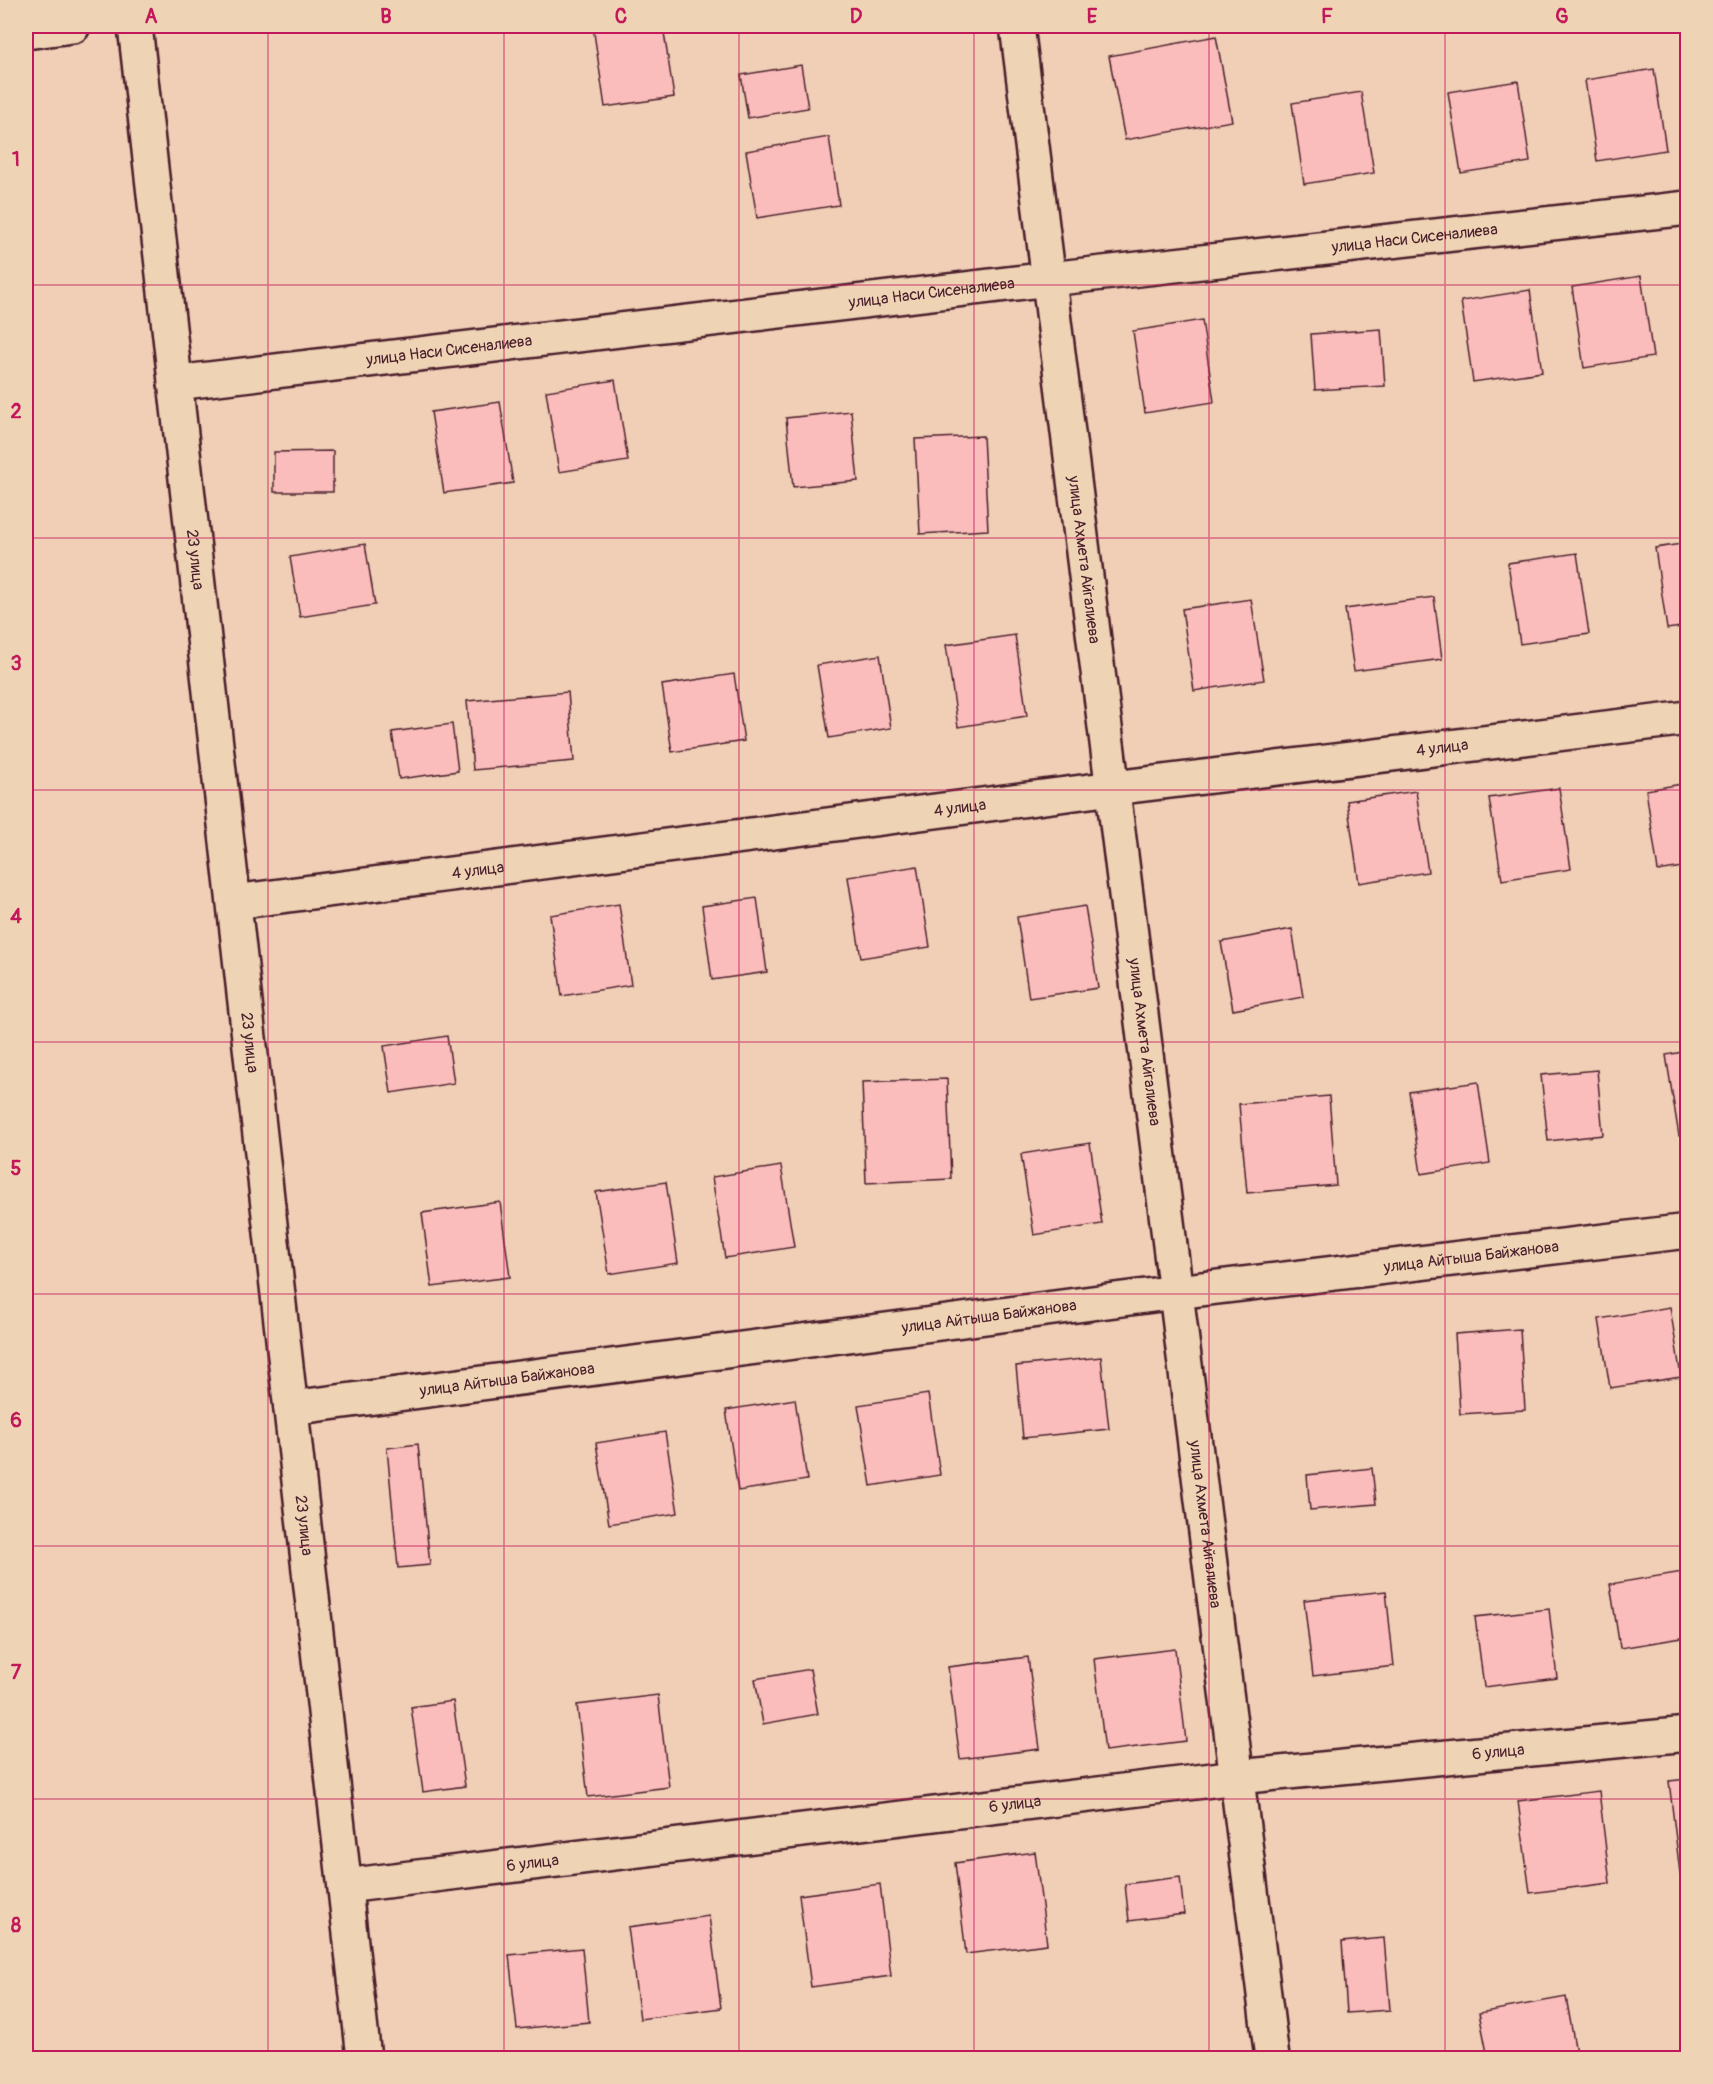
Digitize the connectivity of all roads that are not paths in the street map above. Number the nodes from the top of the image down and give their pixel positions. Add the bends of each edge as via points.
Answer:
1 (73, 26) edge
2 (135, 26) edge
3 (1017, 26) edge
4 (26, 32) edge
5 (1688, 208) edge
6 (1049, 279) junction
7 (175, 382) junction
8 (1688, 718) edge
9 (1113, 788) junction
10 (234, 902) junction
11 (1688, 1231) edge
12 (1176, 1292) junction
13 (291, 1408) junction
14 (1688, 1734) edge
15 (1237, 1777) junction
16 (345, 1886) junction
17 (364, 2058) edge
18 (1272, 2058) edge

1 - 4 street
2 - 7 street, 23 улица
3 - 6 street, улица Ахмета Айгалиева
5 - 6 street, улица Наси Сисеналиева
6 - 7 street, улица Наси Сисеналиева
6 - 9 street, улица Ахмета Айгалиева
7 - 10 street, 23 улица
8 - 9 street, 4 улица
9 - 10 street, 4 улица
9 - 12 street, улица Ахмета Айгалиева
10 - 13 street, 23 улица
11 - 12 street, улица Айтыша Байжанова
12 - 13 street, улица Айтыша Байжанова
12 - 15 street, улица Ахмета Айгалиева
13 - 16 street, 23 улица
14 - 15 street, 6 улица
15 - 16 street, 6 улица
15 - 18 street, улица Ахмета Айгалиева
16 - 17 street, 23 улица

